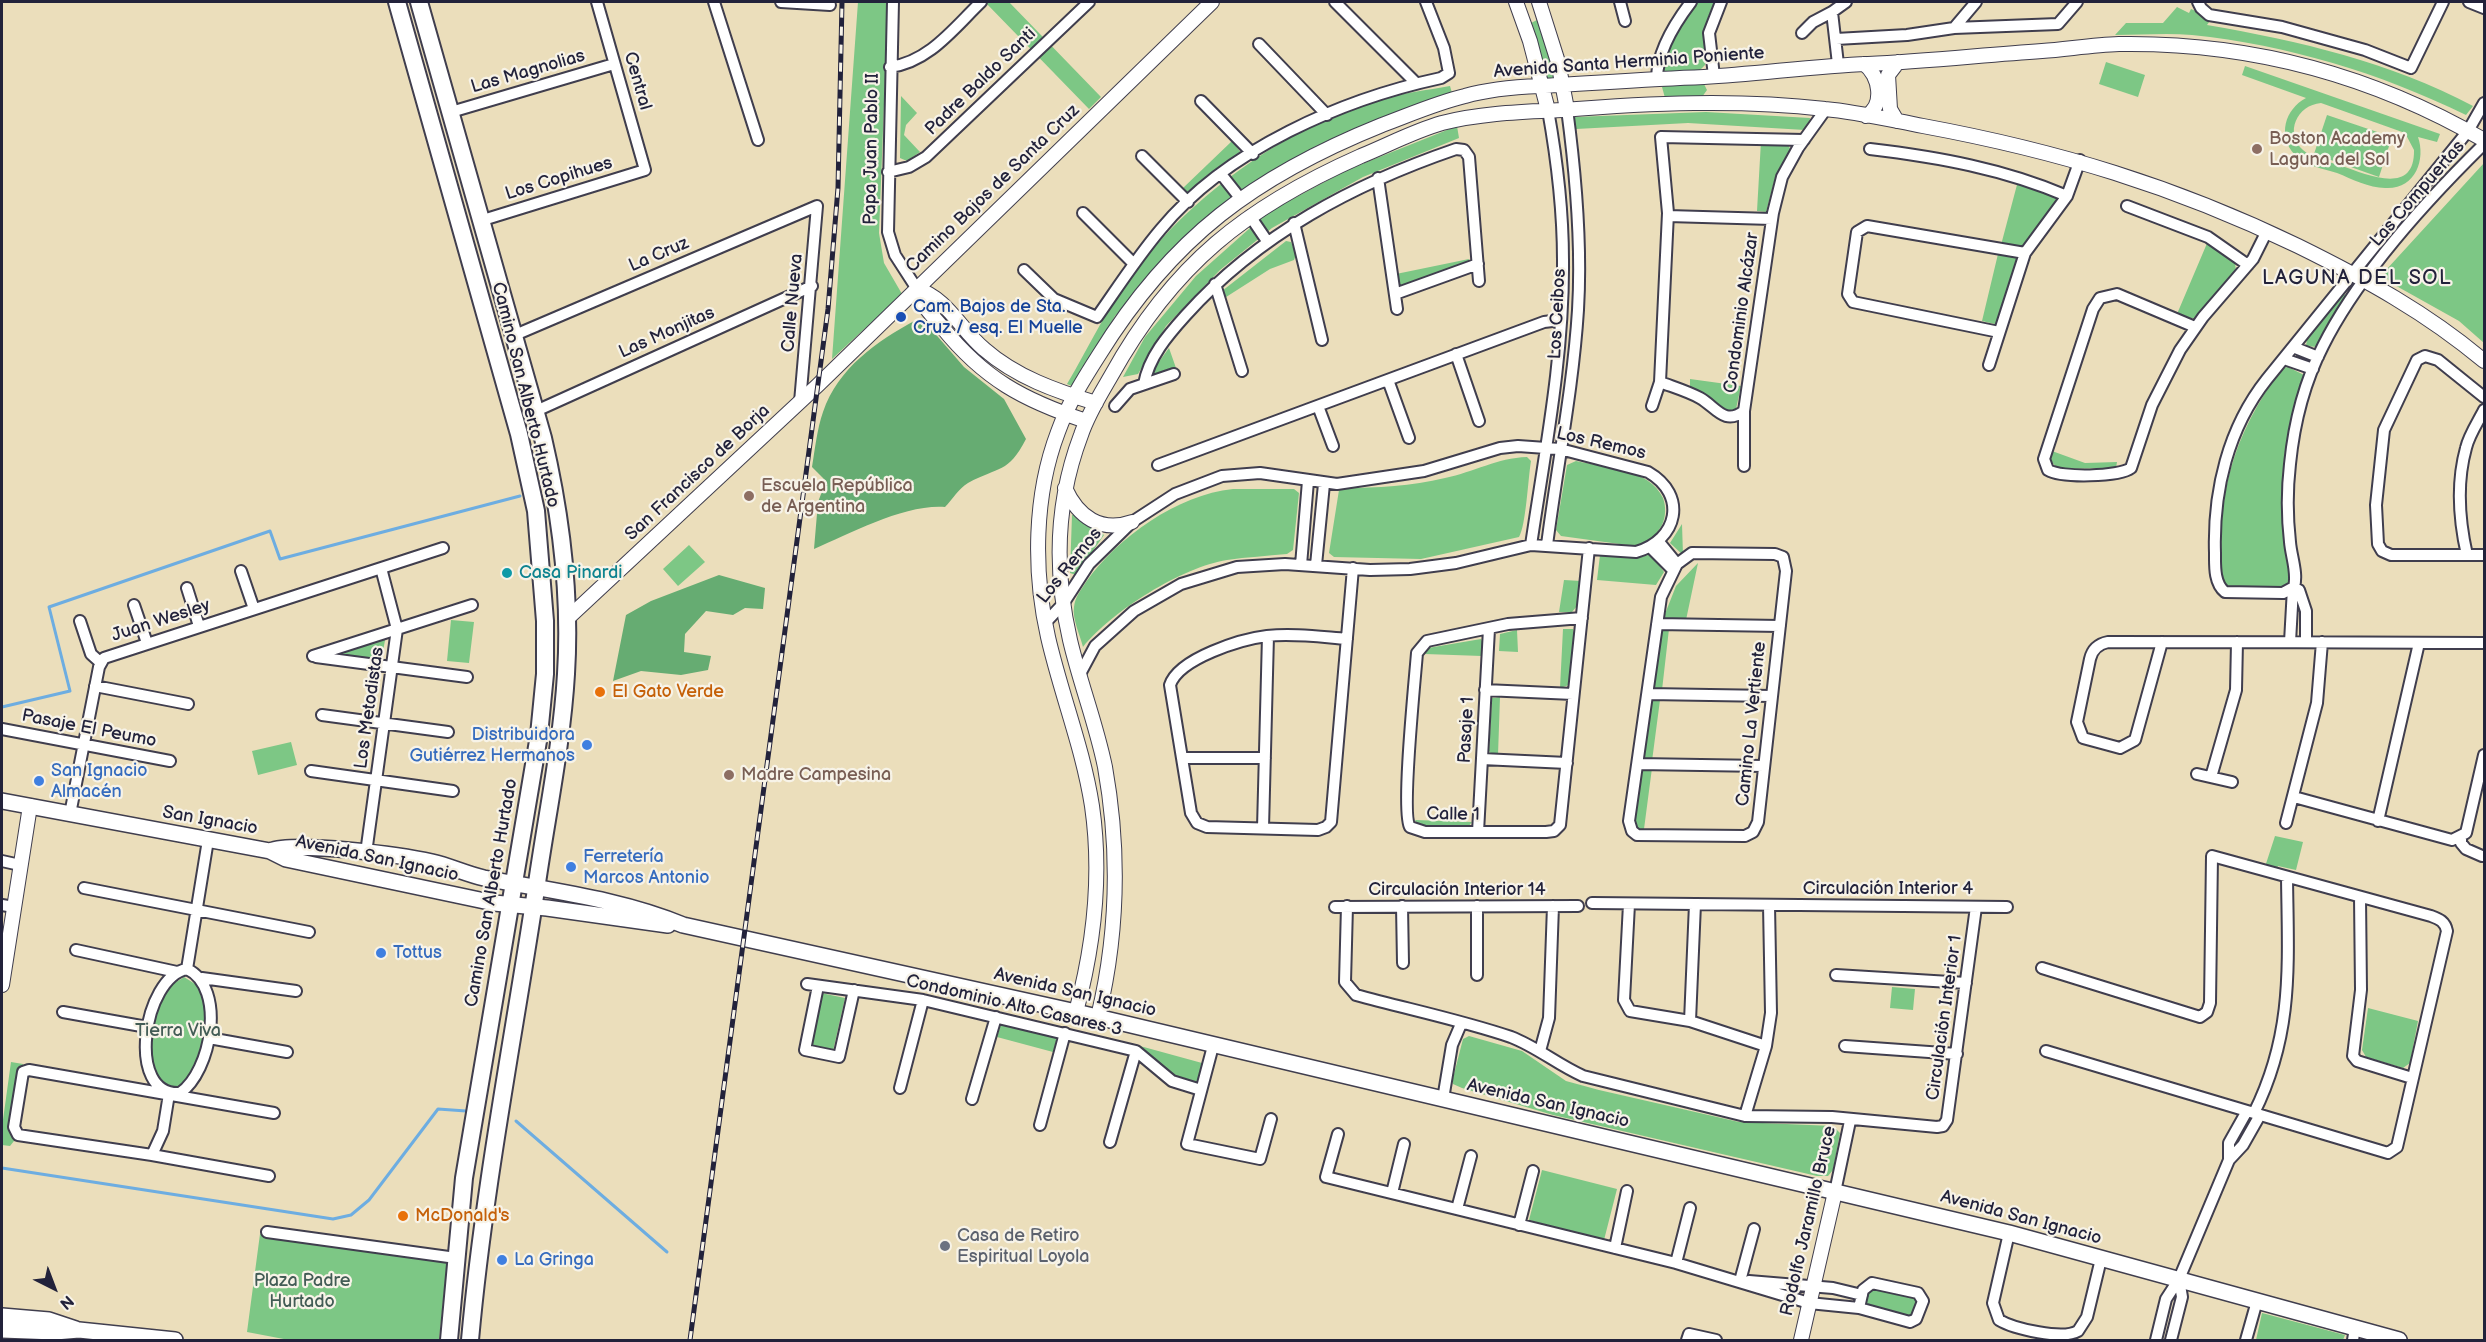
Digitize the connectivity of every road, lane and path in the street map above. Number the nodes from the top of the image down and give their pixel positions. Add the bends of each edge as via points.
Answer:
1 (397, 2) edge
2 (419, 2) edge
3 (597, 2) edge
4 (714, 2) edge
5 (781, 2) edge
6 (893, 2) edge
7 (981, 2) edge
8 (1089, 2) edge
9 (1212, 2) edge
10 (1426, 2) edge
11 (1620, 2) edge
12 (1690, 2) edge
13 (1720, 2) edge
14 (1846, 2) edge
15 (1976, 2) edge
16 (2077, 2) edge
17 (2198, 2) edge
18 (2443, 2) edge
19 (2469, 2) edge
20 (1340, 3) edge
21 (830, 5) dead end
22 (1540, 5) edge
23 (1519, 8) edge
24 (2484, 8) edge
25 (1832, 12) junction
26 (1625, 21) dead end
27 (1954, 28) junction
28 (1802, 33) dead end
29 (1836, 39) junction
30 (1259, 44) dead end
31 (1898, 62) junction
32 (615, 64) junction
33 (1838, 64) junction
34 (1864, 64) junction
35 (890, 67) junction
36 (1714, 76) junction
37 (1657, 79) junction
38 (1416, 83) junction
39 (1562, 83) junction
40 (1543, 86) junction
41 (1201, 100) dead end
42 (1659, 103) junction
43 (1715, 103) junction
44 (2484, 103) edge
45 (1826, 109) junction
46 (1548, 110) junction
47 (1568, 110) junction
48 (451, 112) junction
49 (1327, 115) junction
50 (1866, 116) junction
51 (1897, 121) junction
52 (2468, 131) junction
53 (758, 140) dead end
54 (1804, 140) junction
55 (2484, 142) edge
56 (1870, 149) dead end
57 (1253, 154) junction
58 (1142, 156) dead end
59 (2080, 160) junction
60 (1302, 161) junction
61 (645, 170) joint
62 (888, 172) junction
63 (1221, 174) junction
64 (1378, 178) junction
65 (1311, 180) junction
66 (2067, 196) junction
67 (1240, 198) junction
68 (1188, 202) junction
69 (817, 206) joint
70 (2127, 206) dead end
71 (1083, 213) dead end
72 (1250, 216) junction
73 (1668, 216) junction
74 (1772, 219) junction
75 (483, 220) junction
76 (1294, 223) junction
77 (2267, 231) junction
78 (1267, 241) junction
79 (2025, 253) junction
80 (1563, 260) junction
81 (1579, 261) junction
82 (1134, 264) junction
83 (1478, 264) junction
84 (2248, 265) junction
85 (1024, 270) dead end
86 (2352, 272) junction
87 (2367, 279) junction
88 (1479, 281) dead end
89 (1215, 284) junction
90 (812, 286) junction
91 (917, 289) junction
92 (1395, 294) junction
93 (1397, 309) dead end
94 (1561, 320) junction
95 (1118, 326) junction
96 (2195, 327) junction
97 (1999, 332) junction
98 (515, 335) junction
99 (1133, 338) junction
100 (1322, 340) dead end
101 (2293, 347) junction
102 (1456, 354) junction
103 (2318, 357) junction
104 (2284, 359) junction
105 (2484, 361) edge
106 (1989, 365) dead end
107 (2313, 369) junction
108 (1242, 371) dead end
109 (1174, 374) dead end
110 (1388, 380) junction
111 (1660, 382) junction
112 (1144, 384) junction
113 (1073, 396) junction
114 (2484, 397) edge
115 (800, 402) junction
116 (1096, 403) junction
117 (1115, 406) dead end
118 (1318, 406) junction
119 (1652, 406) dead end
120 (2484, 410) edge
121 (536, 411) junction
122 (1744, 411) junction
123 (1065, 414) junction
124 (1086, 421) junction
125 (1479, 421) dead end
126 (1409, 438) dead end
127 (1333, 446) dead end
128 (1546, 447) junction
129 (1560, 450) junction
130 (1158, 465) dead end
131 (1744, 466) dead end
132 (1308, 481) junction
133 (1324, 484) junction
134 (1065, 488) junction
135 (1132, 522) junction
136 (1531, 545) junction
137 (1546, 545) junction
138 (1655, 545) junction
139 (443, 548) dead end
140 (1589, 548) junction
141 (2467, 555) junction
142 (2484, 555) edge
143 (1302, 565) junction
144 (1316, 565) junction
145 (1675, 567) junction
146 (381, 568) junction
147 (1353, 568) junction
148 (241, 571) dead end
149 (188, 588) dead end
150 (2293, 588) junction
151 (1063, 604) junction
152 (134, 605) dead end
153 (472, 605) dead end
154 (254, 609) junction
155 (1582, 618) junction
156 (567, 619) junction
157 (80, 621) dead end
158 (1045, 623) junction
159 (1657, 624) junction
160 (199, 626) junction
161 (1779, 626) junction
162 (397, 629) junction
163 (1489, 629) junction
164 (1268, 636) junction
165 (1347, 639) junction
166 (2162, 642) junction
167 (2236, 642) junction
168 (2290, 642) junction
169 (2306, 642) junction
170 (2322, 642) junction
171 (147, 643) junction
172 (2419, 643) junction
173 (2484, 643) edge
174 (100, 663) junction
175 (392, 667) junction
176 (1080, 674) junction
177 (467, 677) dead end
178 (95, 686) junction
179 (1485, 690) junction
180 (1573, 694) junction
181 (1648, 694) junction
182 (1772, 696) junction
183 (188, 704) dead end
184 (322, 715) dead end
185 (384, 723) junction
186 (2, 729) edge
187 (448, 732) dead end
188 (83, 745) junction
189 (2484, 755) edge
190 (1182, 758) junction
191 (1265, 758) junction
192 (1482, 759) junction
193 (170, 761) dead end
194 (1567, 763) junction
195 (1638, 764) junction
196 (1764, 766) junction
197 (311, 771) dead end
198 (2197, 774) dead end
199 (2211, 777) junction
200 (376, 780) junction
201 (2232, 782) dead end
202 (453, 791) dead end
203 (1109, 793) junction
204 (1090, 796) junction
205 (2294, 797) junction
206 (2, 801) edge
207 (30, 806) junction
208 (70, 814) junction
209 (2286, 823) dead end
210 (2383, 823) junction
211 (1263, 828) junction
212 (1478, 832) junction
213 (2461, 837) junction
214 (208, 840) junction
215 (270, 851) junction
216 (366, 853) junction
217 (2482, 856) dead end
218 (2, 861) edge
219 (20, 865) junction
220 (2287, 877) junction
221 (1096, 880) junction
222 (1115, 881) junction
223 (514, 883) junction
224 (84, 888) dead end
225 (536, 888) junction
226 (2360, 897) junction
227 (1592, 903) dead end
228 (1629, 904) junction
229 (1695, 904) junction
230 (510, 905) junction
231 (1769, 905) junction
232 (8, 906) edge
233 (1402, 906) junction
234 (1478, 906) junction
235 (1553, 906) junction
236 (1578, 906) dead end
237 (534, 907) junction
238 (1976, 907) junction
239 (2007, 907) dead end
240 (197, 910) junction
241 (683, 925) junction
242 (309, 932) dead end
243 (76, 950) dead end
244 (4, 953) edge
245 (1403, 963) dead end
246 (2042, 968) dead end
247 (182, 970) junction
248 (1477, 975) dead end
249 (1836, 975) dead end
250 (202, 978) junction
251 (1966, 983) junction
252 (2, 985) edge
253 (854, 990) junction
254 (296, 991) dead end
255 (1356, 995) joint
256 (923, 1000) junction
257 (63, 1012) dead end
258 (1076, 1012) junction
259 (996, 1017) junction
260 (1098, 1017) junction
261 (1690, 1021) junction
262 (1461, 1024) junction
263 (147, 1027) junction
264 (1065, 1033) junction
265 (209, 1038) junction
266 (1213, 1046) junction
267 (1766, 1046) junction
268 (1845, 1046) dead end
269 (2046, 1050) dead end
270 (1136, 1051) junction
271 (1540, 1051) junction
272 (287, 1052) dead end
273 (1957, 1054) junction
274 (2412, 1078) junction
275 (900, 1088) dead end
276 (1202, 1090) junction
277 (168, 1094) junction
278 (972, 1099) dead end
279 (1443, 1099) junction
280 (274, 1113) dead end
281 (2254, 1113) junction
282 (1745, 1116) junction
283 (1271, 1119) dead end
284 (1850, 1121) junction
285 (1040, 1125) dead end
286 (163, 1131) junction
287 (1338, 1134) dead end
288 (1110, 1142) dead end
289 (1404, 1144) dead end
290 (152, 1155) junction
291 (1471, 1156) dead end
292 (168, 1158) junction
293 (1533, 1171) dead end
294 (269, 1176) dead end
295 (1627, 1191) dead end
296 (1835, 1192) junction
297 (1392, 1193) junction
298 (1690, 1208) dead end
299 (1457, 1209) junction
300 (1519, 1225) junction
301 (1754, 1229) dead end
302 (267, 1232) dead end
303 (2009, 1233) junction
304 (1615, 1248) junction
305 (456, 1258) junction
306 (2101, 1259) junction
307 (1676, 1263) junction
308 (2179, 1279) junction
309 (1740, 1281) junction
310 (1814, 1288) junction
311 (1862, 1295) junction
312 (2257, 1301) junction
313 (1809, 1304) junction
314 (1859, 1308) junction
315 (2, 1316) edge
316 (2, 1330) edge
317 (2354, 1334) edge
318 (78, 1335) edge
319 (1688, 1337) edge
320 (139, 1339) edge
321 (175, 1341) edge
322 (449, 1341) edge
323 (471, 1341) edge
324 (1716, 1341) edge
325 (1801, 1341) edge
326 (2156, 1341) edge
327 (2171, 1341) edge
328 (2246, 1341) edge
329 (2399, 1341) edge

1 - 223 main road, Camino San Alberto Hurtado via 519,434 540,536 545,621 543,691
2 - 48 main road, Camino San Alberto Hurtado
3 - 32 street, Central
4 - 53 street
5 - 21 street
6 - 35 street, Papa Juan Pablo II
7 - 35 street via 927,53
8 - 62 street, Padre Baldo Santi via 926,157 909,167
9 - 91 street, Camino Bajos de Santa Cruz
10 - 38 street via 1449,73
11 - 26 street
12 - 37 street via 1665,46
13 - 36 street via 1709,33
14 - 25 street
15 - 27 street
16 - 27 street via 2058,24
17 - 18 street via 2209,15 2282,27 2365,50 2411,68
19 - 24 street
20 - 38 street
22 - 23 street via 1532,16
22 - 39 street, Los Ceibos
23 - 40 street, Los Ceibos
25 - 28 street
25 - 29 street
27 - 29 street
29 - 33 street
30 - 49 street
31 - 34 street, Avenida Santa Herminia Poniente
31 - 51 street via 1888,75 1890,109
31 - 52 street, Avenida Santa Herminia Poniente via 2111,44 2211,48 2270,57 2337,74 2387,92
32 - 48 street, Las Magnolias
32 - 61 street, Central
33 - 34 street, Avenida Santa Herminia Poniente
33 - 36 street, Avenida Santa Herminia Poniente
34 - 50 street via 1876,75 1878,101
35 - 62 street, Papa Juan Pablo II
36 - 37 street, Avenida Santa Herminia Poniente
36 - 43 street
37 - 39 street, Avenida Santa Herminia Poniente
37 - 42 street
38 - 49 street via 1378,93
39 - 40 street, Avenida Santa Herminia Poniente
39 - 47 street, Los Ceibos
40 - 46 street, Los Ceibos
40 - 60 street, Avenida Santa Herminia Poniente via 1480,93 1434,105
41 - 57 street
42 - 43 street
42 - 47 street
43 - 45 street
44 - 52 street, Las Compuertas
45 - 50 street
45 - 54 street, Condominio Alcázar
46 - 47 street
46 - 65 street via 1504,112 1441,124
46 - 80 street, Los Ceibos via 1559,185
47 - 81 street, Los Ceibos via 1577,189
48 - 75 main road, Camino San Alberto Hurtado
49 - 57 street via 1290,130
50 - 51 street
51 - 59 street
52 - 55 street, Avenida Santa Herminia Poniente
52 - 86 street, Las Compuertas
54 - 73 street via 1661,137
54 - 74 street, Condominio Alcázar via 1782,177
55 - 87 street, Las Compuertas via 2421,211
56 - 66 street via 1993,170
57 - 63 street
58 - 68 street
59 - 66 street
59 - 77 street via 2153,183
60 - 65 street
60 - 67 street, Avenida Santa Herminia Poniente
61 - 75 street, Los Copihues
62 - 91 street, Papa Juan Pablo II via 891,246
63 - 67 street
63 - 68 street
64 - 76 street
64 - 83 street via 1456,149 1464,150 1469,157
64 - 92 street
65 - 72 street
66 - 79 street
67 - 95 street, Avenida Santa Herminia Poniente via 1176,253
68 - 82 street
69 - 90 street, Calle Nueva
69 - 98 street, La Cruz
70 - 84 street via 2208,237
71 - 82 street
72 - 78 street
72 - 99 street via 1194,262
73 - 74 street, Condominio Alcázar
73 - 111 street
74 - 122 street, Condominio Alcázar
75 - 98 main road, Camino San Alberto Hurtado
76 - 78 street
76 - 100 street
77 - 84 street
77 - 86 street
78 - 89 street
79 - 97 street
79 - 97 street via 1868,226 1857,232 1848,294 1853,302
80 - 81 street
80 - 94 street, Los Ceibos
81 - 129 street, Los Ceibos via 1575,355
82 - 85 street via 1097,316 1054,298
83 - 88 street
83 - 92 street
84 - 96 street
86 - 87 street
86 - 101 street, Las Compuertas
87 - 103 street, Las Compuertas
87 - 105 street via 2418,311
89 - 108 street
89 - 112 street via 1172,330 1147,369
90 - 115 street, Calle Nueva
90 - 121 street, Las Monjitas
91 - 113 street via 931,293 982,348 1006,366
91 - 115 street, Camino Bajos de Santa Cruz
91 - 123 street via 919,300 987,374 1025,398
92 - 93 street
94 - 102 street via 1544,322
94 - 128 street, Los Ceibos
95 - 99 street
95 - 113 street, Avenida Santa Herminia Poniente
96 - 96 street via 2156,398 2131,468 2120,473 2065,475 2049,470 2044,459 2100,298 2117,294
97 - 106 street
98 - 121 main road, Camino San Alberto Hurtado
99 - 116 street
101 - 103 street
101 - 104 street, Las Compuertas
102 - 110 street
102 - 125 street
103 - 107 street, Las Compuertas
104 - 107 street
104 - 150 street, Las Compuertas via 2253,399 2229,452 2218,492 2215,560 2218,584 2229,594 2283,593
107 - 150 street, Las Compuertas via 2295,429 2289,474
109 - 112 street
110 - 118 street
110 - 126 street
111 - 119 street
111 - 122 street, Condominio Alcázar via 1701,398 1723,416 1737,416
112 - 117 street via 1125,393
113 - 116 street
113 - 123 street, Avenida Santa Herminia Poniente
114 - 141 street via 2438,360 2421,357 2413,365 2384,430 2376,505 2378,544 2391,555
115 - 156 street, San Francisco de Borja
116 - 124 street
118 - 127 street
118 - 130 street
120 - 141 street via 2466,446 2460,484 2460,520
121 - 156 main road, Camino San Alberto Hurtado via 558,507
122 - 131 street, Condominio Alcázar
123 - 124 street
123 - 158 street, Avenida Santa Herminia Poniente via 1046,471 1040,512 1039,570
124 - 134 street
128 - 129 street, Los Remos
128 - 133 street, Los Remos via 1500,448 1424,471
128 - 136 street, Los Ceibos
129 - 137 street, Los Ceibos
129 - 138 street, Los Remos via 1641,469 1660,480 1669,493 1673,512 1667,533
132 - 133 street, Los Remos
132 - 135 street, Los Remos via 1260,473 1222,476 1175,494
132 - 143 street
133 - 144 street
134 - 135 street via 1078,510 1094,522 1114,526
134 - 151 street via 1059,542
135 - 151 street, Los Remos via 1089,564
136 - 137 street
136 - 147 street via 1430,567
137 - 140 street
138 - 140 street via 1636,552
138 - 145 street
139 - 146 street, Juan Wesley
140 - 155 street, Calle 1
141 - 142 street
143 - 144 street
143 - 176 street via 1237,567 1199,577 1163,593 1107,633 1091,651
144 - 147 street
145 - 159 street, Camino La Vertiente via 1661,597
145 - 161 street, Camino La Vertiente via 1692,553 1783,557 1786,571
146 - 154 street, Juan Wesley
146 - 162 street, Los Metodistas
147 - 165 street
148 - 154 street
149 - 160 street
150 - 168 street
150 - 169 street via 2299,590 2305,604
151 - 158 street, Los Remos
151 - 176 street
152 - 171 street
153 - 162 street
154 - 160 street, Juan Wesley
155 - 163 street, Calle 1
155 - 180 street, Calle 1
156 - 225 main road, Camino San Alberto Hurtado via 564,693
157 - 174 street via 91,654
158 - 204 street, Avenida Santa Herminia Poniente
159 - 161 street
159 - 181 street, Camino La Vertiente
160 - 171 street, Juan Wesley
161 - 182 street, Camino La Vertiente
162 - 175 street, Los Metodistas
162 - 175 street via 313,656
163 - 179 street, Pasaje 1
163 - 212 street, Calle 1 via 1427,642 1417,653 1406,819 1418,832
164 - 165 street
164 - 190 street via 1212,653 1173,677 1170,685
164 - 191 street
165 - 211 street via 1332,819 1318,830
166 - 166 street via 2108,642 2093,650 2077,722 2083,738 2120,748 2135,740
166 - 167 street
167 - 168 street
167 - 199 street via 2236,690
168 - 169 street
169 - 170 street
170 - 172 street
170 - 205 street via 2318,703
171 - 174 street, Juan Wesley via 111,654
172 - 173 street
172 - 210 street
174 - 178 street, Juan Wesley
175 - 177 street
175 - 185 street, Los Metodistas
176 - 203 street
178 - 183 street
178 - 188 street, Juan Wesley
179 - 180 street
179 - 192 street, Pasaje 1
180 - 194 street, Calle 1
181 - 182 street
181 - 195 street, Camino La Vertiente
182 - 196 street, Camino La Vertiente
184 - 185 street
185 - 187 street
185 - 200 street, Los Metodistas
186 - 188 street, Pasaje El Peumo
188 - 193 street, Pasaje El Peumo
188 - 208 street, Juan Wesley
189 - 213 street via 2466,832
190 - 191 street
190 - 211 street via 1191,813 1197,823 1207,827
191 - 211 street
192 - 194 street
192 - 212 street, Pasaje 1
194 - 212 street, Calle 1 via 1562,821 1557,828 1546,832
195 - 196 street
195 - 196 street, Camino La Vertiente via 1629,821 1637,835 1745,836 1753,832 1758,822
197 - 200 street
198 - 199 street
199 - 201 street
200 - 202 street
200 - 216 street, Los Metodistas
203 - 204 street
203 - 222 street
204 - 221 street, Avenida Santa Herminia Poniente
205 - 209 street
205 - 210 street
206 - 207 main road, San Ignacio
207 - 208 main road, San Ignacio
207 - 219 street
208 - 214 main road, San Ignacio
210 - 213 street via 2452,840
213 - 217 street via 2466,849
214 - 215 main road, San Ignacio
214 - 240 street
215 - 216 main road, Avenida San Ignacio via 288,847
215 - 230 main road, Avenida San Ignacio via 312,865
216 - 223 main road, Avenida San Ignacio via 420,860
218 - 219 street
219 - 232 street
220 - 226 street
220 - 246 street via 2212,856 2210,1002 2207,1012 2200,1017
220 - 281 street via 2288,994 2274,1067
221 - 222 street
221 - 258 street, Avenida Santa Herminia Poniente via 1090,950
222 - 260 street via 1112,938
223 - 225 main road, Avenida San Ignacio
223 - 230 main road, Camino San Alberto Hurtado
224 - 240 street
225 - 237 main road, Camino San Alberto Hurtado
225 - 241 main road, Avenida San Ignacio via 628,907
226 - 274 street via 2361,990 2353,1056 2357,1061
226 - 274 street via 2431,916 2446,925
227 - 228 street, Circulación Interior 4
228 - 229 street, Circulación Interior 4
228 - 261 street via 1624,1000 1630,1011
229 - 231 street, Circulación Interior 4
229 - 261 street
230 - 237 main road, Avenida San Ignacio
230 - 305 main road, Camino San Alberto Hurtado via 469,1147
231 - 238 street, Circulación Interior 4
231 - 267 street via 1772,980
232 - 244 street
233 - 234 street, Circulación Interior 14
233 - 245 street
233 - 255 street, Circulación Interior 14 via 1341,906 1345,982
234 - 235 street, Circulación Interior 14
234 - 248 street
235 - 236 street, Circulación Interior 14
235 - 271 street via 1550,1017
237 - 241 main road, Avenida San Ignacio
237 - 323 main road, Camino San Alberto Hurtado via 485,1201
238 - 239 street, Circulación Interior 4
238 - 251 street, Circulación Interior 1
240 - 242 street
240 - 247 street
241 - 258 main road, Avenida San Ignacio
243 - 247 street
244 - 252 street
247 - 250 street
247 - 263 street via 160,989
249 - 251 street
250 - 254 street
250 - 265 street via 210,1006
251 - 273 street, Circulación Interior 1
253 - 253 street, Condominio Alto Casares 3 via 839,1057 805,1050 812,985
253 - 256 street, Condominio Alto Casares 3
255 - 262 street, Rodolfo Jaramillo Bruce
256 - 259 street, Condominio Alto Casares 3
256 - 275 street
257 - 263 street
258 - 260 main road, Avenida San Ignacio
259 - 264 street, Condominio Alto Casares 3
259 - 278 street
260 - 266 main road, Avenida San Ignacio
261 - 267 street
262 - 271 street, Rodolfo Jaramillo Bruce via 1509,1036
262 - 279 street via 1452,1045
263 - 277 street via 150,1074 158,1088
264 - 270 street, Condominio Alto Casares 3
264 - 285 street
265 - 272 street
265 - 277 street via 191,1082 180,1093
266 - 276 street
266 - 279 main road, Avenida San Ignacio
267 - 282 street
268 - 273 street
269 - 281 street
270 - 276 street, Condominio Alto Casares 3 via 1172,1082
270 - 288 street
271 - 282 street, Rodolfo Jaramillo Bruce via 1561,1067 1583,1076
273 - 284 street, Circulación Interior 1 via 1943,1126
274 - 281 street via 2397,1147 2388,1153
276 - 283 street via 1187,1144 1260,1159
277 - 280 street
277 - 286 street
277 - 290 street via 23,1072 14,1127 18,1135
279 - 296 main road, Avenida San Ignacio
281 - 308 street via 2243,1145 2229,1160
282 - 284 street, Rodolfo Jaramillo Bruce via 1832,1117
284 - 296 street, Rodolfo Jaramillo Bruce
286 - 290 street
286 - 292 street
287 - 297 street via 1326,1177
289 - 297 street
290 - 292 street
291 - 299 street
292 - 294 street
293 - 300 street
295 - 304 street
296 - 303 main road, Avenida San Ignacio
296 - 310 street, Rodolfo Jaramillo Bruce
297 - 299 street
298 - 307 street
299 - 300 street
300 - 304 street
301 - 309 street
302 - 305 street
303 - 306 main road, Avenida San Ignacio
303 - 306 street via 1994,1303 1999,1320 2015,1327 2063,1335 2078,1331 2087,1317
304 - 307 street
305 - 322 main road, Camino San Alberto Hurtado
306 - 308 main road, Avenida San Ignacio
307 - 309 street
308 - 312 main road, Avenida San Ignacio
308 - 326 street via 2166,1299
308 - 327 street via 2182,1297
309 - 310 street
309 - 313 street
310 - 311 street
310 - 313 street, Rodolfo Jaramillo Bruce
311 - 314 street
311 - 314 street via 1872,1283 1918,1293 1923,1301 1916,1319 1910,1322
312 - 317 main road, Avenida San Ignacio
312 - 328 street
313 - 314 street
313 - 325 street, Rodolfo Jaramillo Bruce
315 - 318 main road via 49,1320
316 - 318 main road
317 - 329 main road, Avenida San Ignacio
318 - 320 main road
319 - 324 street
320 - 321 main road

